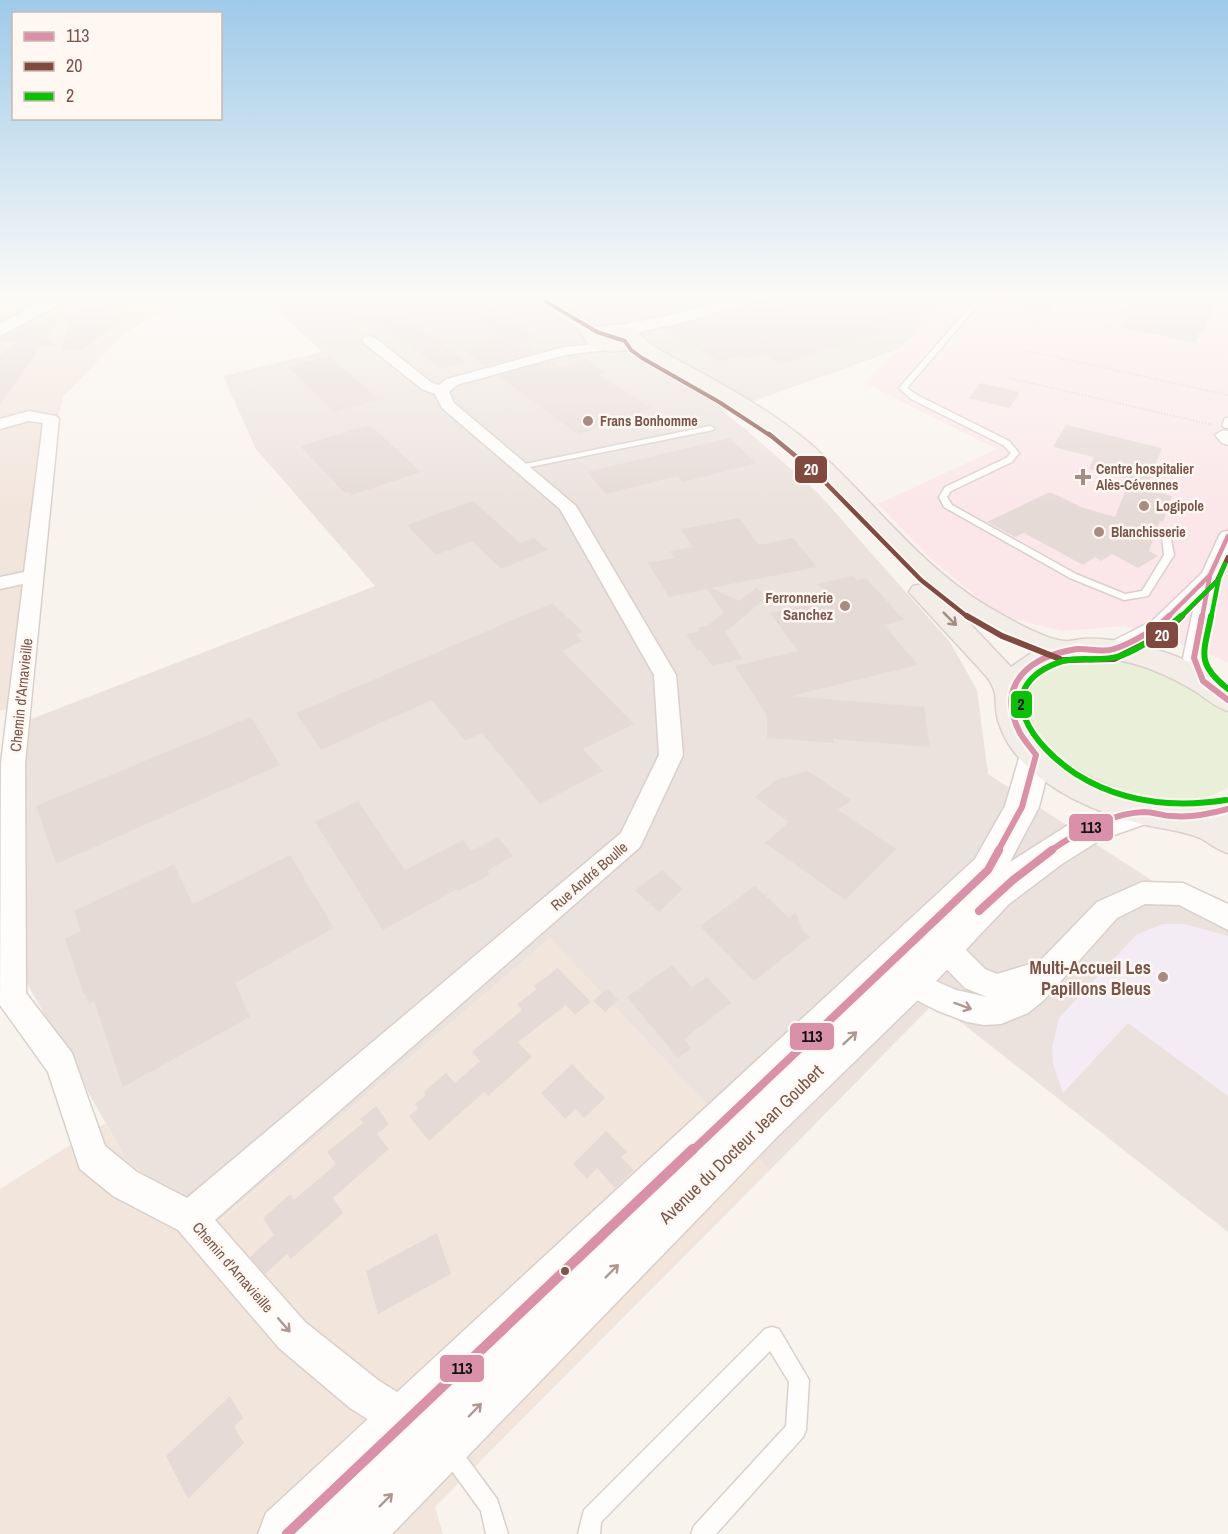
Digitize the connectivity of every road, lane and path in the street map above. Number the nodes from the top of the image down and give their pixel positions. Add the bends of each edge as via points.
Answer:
1 (400, 365) edge
2 (515, 365) edge
3 (648, 365) edge
4 (671, 365) edge
5 (923, 365) edge
6 (1090, 365) edge
7 (1010, 378) dead end
8 (441, 391) junction
9 (1228, 395) edge
10 (0, 424) edge
11 (710, 428) dead end
12 (1224, 429) edge
13 (520, 467) junction
14 (1228, 536) edge
15 (1167, 537) dead end
16 (1210, 575) junction
17 (34, 576) junction
18 (0, 583) edge
19 (1112, 650) junction
20 (1063, 651) junction
21 (1203, 681) junction
22 (1012, 691) junction
23 (1228, 700) edge
24 (1036, 755) junction
25 (1228, 809) edge
26 (1157, 814) junction
27 (1228, 839) edge
28 (1228, 918) edge
29 (935, 938) junction
30 (1049, 971) junction
31 (909, 982) junction
32 (190, 1218) junction
33 (423, 1443) junction
34 (287, 1534) edge
35 (351, 1534) edge
36 (497, 1534) edge
37 (589, 1534) edge
38 (702, 1534) edge

1 - 8 street, Rue André Boulle via 427,386
2 - 8 street via 452,382
3 -> 22 main road via 766,440 813,482 975,644
4 - 20 main road via 799,446 926,573 964,603 1004,628
5 - 15 lane via 903,388 1006,443 1015,453 1009,460 948,489 943,497 948,507 1073,576 1124,597 1145,594 1169,555
6 - 9 path
7 - 12 path
8 - 13 street, Rue André Boulle via 447,405
10 - 17 street, Chemin d'Arnavieille via 29,417 51,419
11 - 13 lane
13 - 32 street, Rue André Boulle via 567,506 665,675 671,755 631,840
14 - 16 street
16 - 19 street via 1160,626
16 - 21 street via 1194,658
17 - 18 street
17 - 32 street, Chemin d'Arnavieille via 13,763 11,998 61,1064 92,1157 125,1184
19 - 20 main road
19 - 21 main road via 1153,659
20 - 22 main road via 1029,666
21 - 23 main road
22 - 24 main road via 1012,711 1020,733
24 - 26 main road via 1065,779 1101,798
24 - 29 main road, Avenue du Docteur Jean Goubert via 1022,807 988,870
25 - 26 main road via 1202,815
26 - 27 main road via 1211,828
26 - 29 main road, Avenue du Docteur Jean Goubert via 1088,830
28 - 30 street via 1183,894 1142,893 1107,910
29 - 30 street via 975,979 997,987
29 - 31 main road, Avenue du Docteur Jean Goubert
29 - 33 main road, Avenue du Docteur Jean Goubert via 744,1103
31 -> 30 street via 980,1012 1011,1008 1037,990
33 -> 31 main road, Avenue du Docteur Jean Goubert
32 -> 33 street, Chemin d'Arnavieille via 292,1335
33 - 34 main road
35 -> 33 main road
33 - 36 lane via 490,1506
37 - 38 lane via 591,1517 772,1336 799,1380 796,1430

